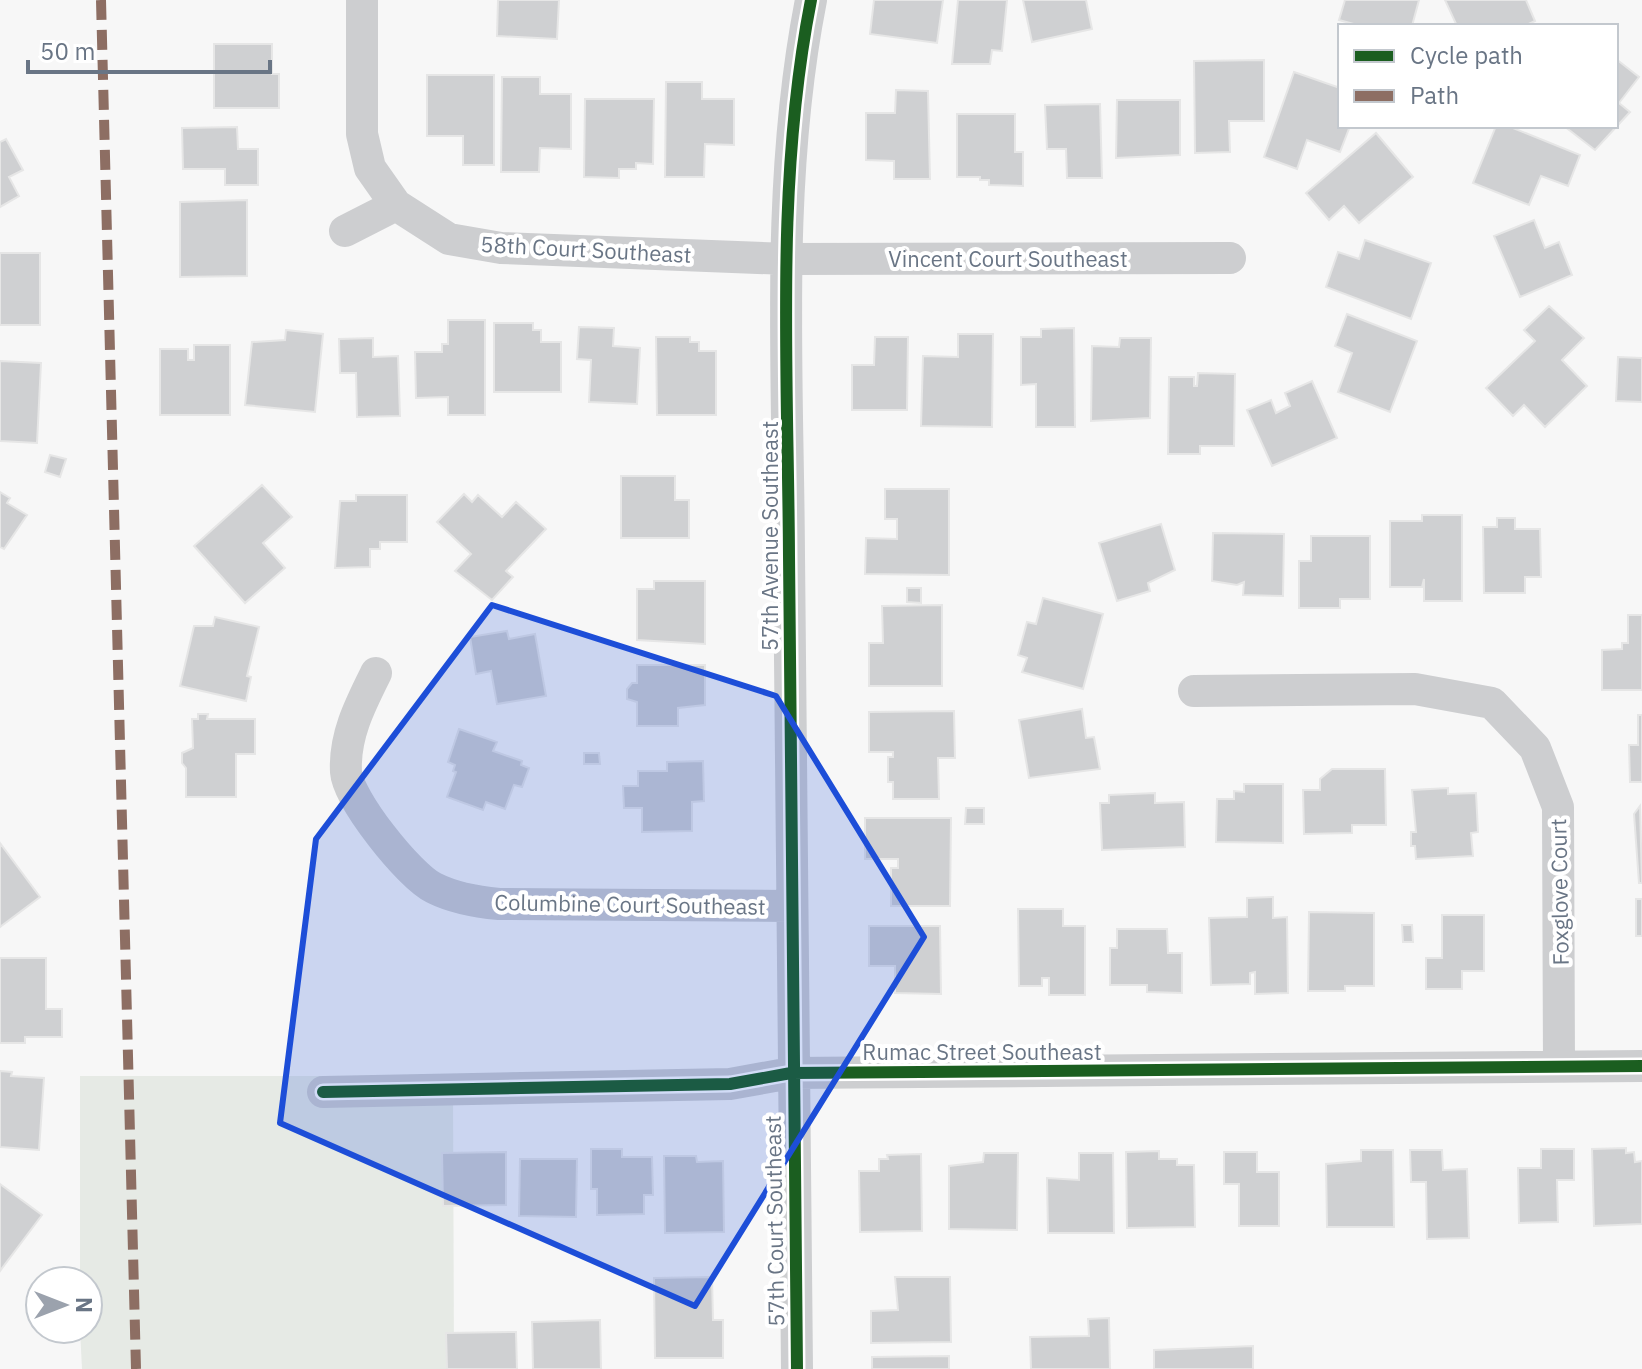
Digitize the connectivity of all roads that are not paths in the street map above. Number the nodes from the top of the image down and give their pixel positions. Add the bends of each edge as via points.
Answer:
1 (362, 0) edge
2 (811, 0) edge
3 (396, 205) junction
4 (345, 231) dead end
5 (1230, 258) dead end
6 (787, 259) junction
7 (376, 673) dead end
8 (1194, 691) dead end
9 (792, 906) junction
10 (1559, 1066) junction
11 (1642, 1066) edge
12 (791, 1073) junction
13 (323, 1092) dead end
14 (797, 1369) edge

1 - 3 street, 58th Court Southeast via 362,134 370,168
2 - 6 street, 57th Avenue Southeast via 786,203
3 - 4 street
3 - 6 street, 58th Court Southeast via 449,239 501,248
5 - 6 street, Vincent Court Southeast
6 - 9 street, 57th Avenue Southeast
7 - 9 street, Columbine Court Southeast via 348,740 346,776 372,824 405,865 433,888 499,904
8 - 10 street, Foxglove Court via 1415,689 1492,703 1535,748 1558,807
9 - 12 street, 57th Avenue Southeast
10 - 11 street, Rumac Street Southeast
10 - 12 street, Rumac Street Southeast
12 - 13 street, Rumac Street Southeast via 730,1084
12 - 14 street, 57th Court Southeast

